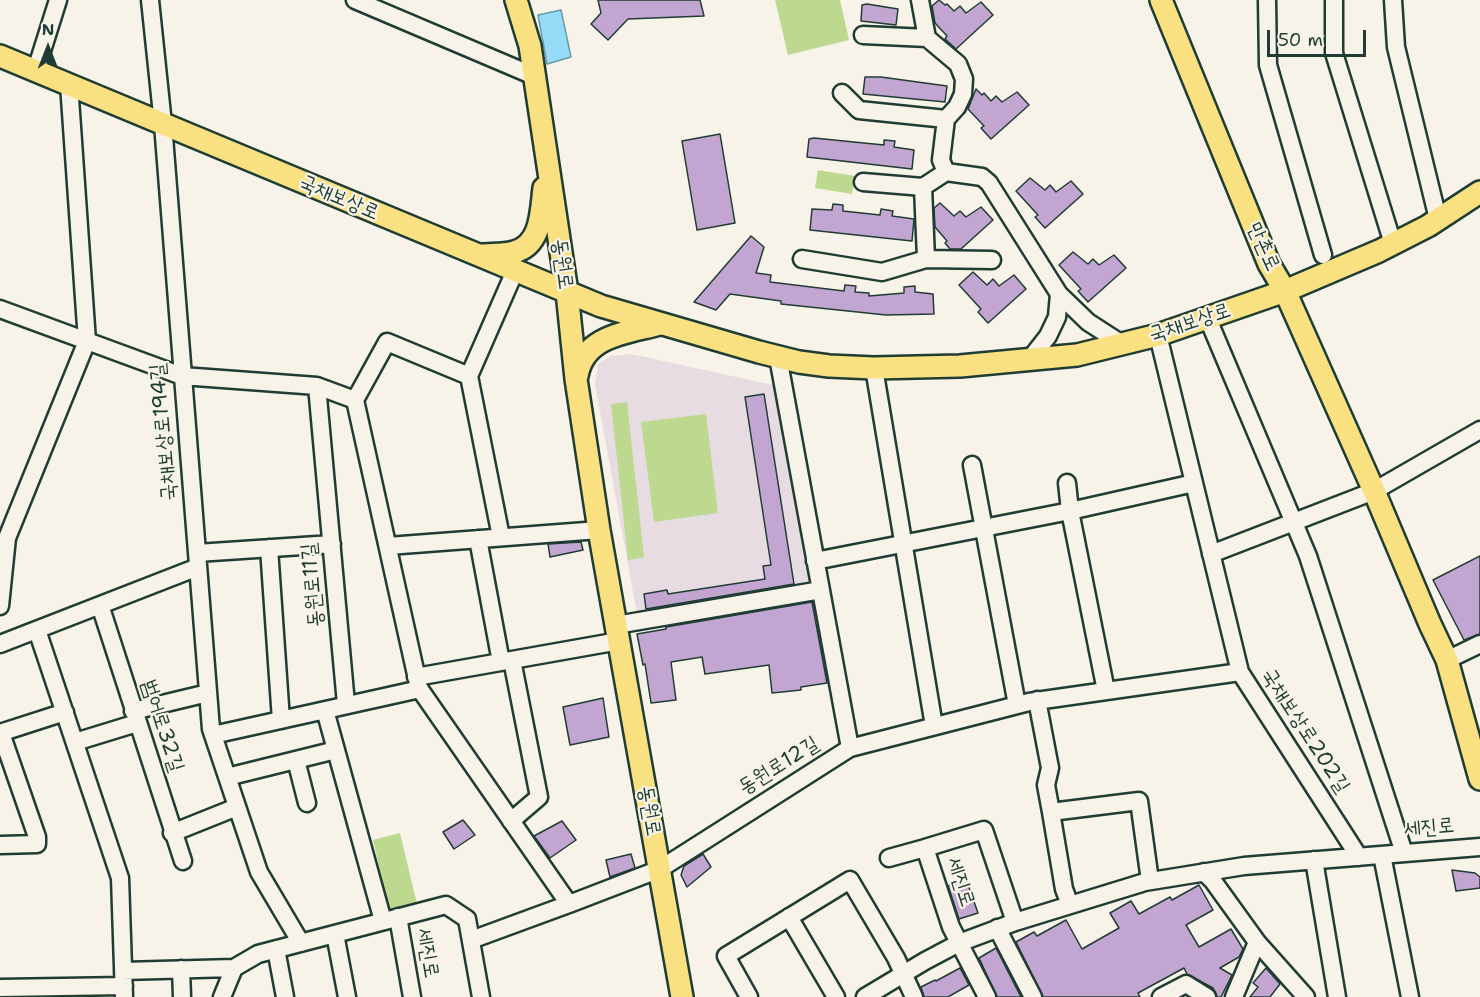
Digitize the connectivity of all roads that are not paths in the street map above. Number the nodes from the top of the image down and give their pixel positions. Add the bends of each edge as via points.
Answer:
1 (58, 0) edge
2 (150, 0) edge
3 (355, 0) edge
4 (516, 0) edge
5 (920, 0) edge
6 (1161, 0) edge
7 (1267, 0) edge
8 (1334, 0) edge
9 (1394, 0) edge
10 (863, 35) dead end
11 (927, 38) junction
12 (0, 56) edge
13 (36, 70) junction
14 (534, 76) junction
15 (69, 84) junction
16 (842, 93) dead end
17 (946, 119) junction
18 (163, 124) junction
19 (548, 166) junction
20 (946, 172) junction
21 (863, 182) dead end
22 (923, 187) junction
23 (1480, 192) edge
24 (1438, 219) junction
25 (1393, 244) junction
26 (478, 255) junction
27 (1323, 255) dead end
28 (802, 259) dead end
29 (926, 259) junction
30 (992, 260) dead end
31 (515, 271) junction
32 (1285, 291) junction
33 (567, 292) junction
34 (1059, 294) junction
35 (0, 309) edge
36 (1208, 319) junction
37 (661, 323) junction
38 (1158, 335) junction
39 (87, 341) junction
40 (1122, 344) junction
41 (778, 357) junction
42 (1030, 359) junction
43 (874, 368) junction
44 (182, 376) junction
45 (469, 376) junction
46 (576, 379) junction
47 (317, 386) junction
48 (355, 400) junction
49 (1480, 430) edge
50 (972, 465) dead end
51 (1067, 483) dead end
52 (1194, 483) junction
53 (1374, 490) junction
54 (1070, 511) junction
55 (1294, 522) junction
56 (984, 526) junction
57 (599, 530) junction
58 (501, 537) junction
59 (478, 539) junction
60 (332, 544) junction
61 (904, 544) junction
62 (388, 546) junction
63 (268, 548) junction
64 (1211, 554) junction
65 (197, 560) junction
66 (815, 561) junction
67 (820, 590) junction
68 (100, 605) junction
69 (0, 606) edge
70 (37, 630) junction
71 (618, 633) junction
72 (0, 644) edge
73 (1480, 644) edge
74 (1447, 660) junction
75 (506, 661) junction
76 (1240, 672) junction
77 (418, 683) junction
78 (1106, 691) junction
79 (208, 693) junction
80 (1037, 700) junction
81 (346, 704) junction
82 (1017, 705) junction
83 (325, 710) junction
84 (65, 712) junction
85 (135, 717) junction
86 (281, 720) junction
87 (934, 726) junction
88 (1, 733) edge
89 (213, 735) junction
90 (75, 742) junction
91 (850, 748) junction
92 (336, 750) junction
93 (296, 760) junction
94 (227, 777) junction
95 (1480, 779) edge
96 (307, 803) dead end
97 (237, 807) junction
98 (1051, 812) junction
99 (511, 821) junction
100 (172, 833) junction
101 (0, 845) edge
102 (1480, 847) edge
103 (925, 848) junction
104 (1404, 853) junction
105 (1382, 855) junction
106 (1359, 857) junction
107 (889, 858) dead end
108 (1314, 860) junction
109 (183, 861) dead end
110 (660, 869) junction
111 (1204, 872) junction
112 (1150, 881) junction
113 (569, 904) junction
114 (1070, 905) junction
115 (789, 917) junction
116 (390, 919) junction
117 (1015, 922) junction
118 (997, 928) junction
119 (335, 934) junction
120 (471, 940) junction
121 (1257, 942) junction
122 (301, 943) junction
123 (959, 943) junction
124 (276, 949) junction
125 (234, 968) junction
126 (181, 969) junction
127 (902, 975) junction
128 (124, 985) edge
129 (0, 988) edge
130 (868, 996) edge
131 (182, 997) edge
132 (222, 997) edge
133 (285, 997) edge
134 (347, 997) edge
135 (412, 997) edge
136 (481, 997) edge
137 (682, 997) edge
138 (749, 997) edge
139 (836, 997) edge
140 (914, 997) edge
141 (987, 997) edge
142 (1033, 997) edge
143 (1161, 997) edge
144 (1207, 997) edge
145 (1234, 997) edge
146 (1306, 997) edge
147 (1336, 997) edge
148 (1410, 997) edge

1 - 13 street
2 - 18 street
3 - 14 street
4 - 14 main road, 동원로 via 530,46
5 - 11 street
6 - 32 main road, 만촌로 via 1269,264
7 - 27 street via 1269,65
8 - 25 street via 1334,53
9 - 24 street via 1396,47
10 - 11 street
11 - 17 street via 958,64 964,79 963,94
12 - 13 main road, 국채보상로
13 - 15 main road, 국채보상로
14 - 19 main road, 동원로
15 - 18 main road, 국채보상로
15 - 39 street
16 - 17 street via 859,110
17 - 20 street via 941,160
18 - 26 main road, 국채보상로
18 - 44 street, 국채보상로194길
19 - 26 main road via 539,225 532,242 515,252
19 - 33 main road, 동원로
20 - 22 street
20 - 34 street via 982,177 989,183
21 - 22 street
22 - 29 street
23 - 24 main road, 국채보상로
24 - 25 main road, 국채보상로
25 - 32 main road, 국채보상로
26 - 31 main road, 국채보상로
28 - 29 street via 882,272
29 - 30 street
31 - 33 main road, 국채보상로
31 - 45 street
32 - 36 main road, 국채보상로
32 - 53 main road, 만촌로
33 - 37 main road, 국채보상로
33 - 46 main road, 동원로
34 - 40 street via 1088,322
34 - 42 street via 1057,318
35 - 39 street
36 - 38 main road, 국채보상로
36 - 55 street
37 - 41 main road, 국채보상로
37 - 46 main road via 597,343 586,351
38 - 40 main road, 국채보상로
38 - 52 street, 국채보상로202길
39 - 44 street
39 - 69 street via 7,538
40 - 42 main road, 국채보상로 via 1077,355
41 - 43 main road, 국채보상로 via 829,366
41 - 66 street
42 - 43 main road, 국채보상로
43 - 61 street
44 - 47 street
44 - 65 street, 국채보상로194길
45 - 48 street via 387,342
45 - 58 street
46 - 57 main road, 동원로
47 - 48 street
47 - 60 street, 동원로11길
48 - 62 street
49 - 53 street
50 - 56 street
51 - 54 street
52 - 54 street
52 - 64 street, 국채보상로202길
53 - 55 street
53 - 74 main road, 만촌로
54 - 56 street
54 - 78 street
55 - 64 street
55 - 104 street
56 - 61 street
56 - 82 street
57 - 58 street
57 - 71 main road, 동원로
58 - 59 street
59 - 62 street
59 - 75 street
60 - 63 street
60 - 81 street, 동원로11길
61 - 66 street
61 - 87 street
62 - 77 street
63 - 65 street
63 - 86 street
64 - 76 street, 국채보상로202길
65 - 68 street
65 - 79 street, 국채보상로194길
66 - 67 street
67 - 71 street
67 - 91 street
68 - 70 street
68 - 85 street, 범어로32길
70 - 72 street
70 - 84 street
71 - 75 street
71 - 110 main road, 동원로
73 - 74 street
74 - 95 main road, 만촌로
75 - 77 street
75 - 99 street via 539,797
76 - 78 street, 동원로12길
76 - 106 street, 국채보상로202길
77 - 81 street
77 - 99 street
78 - 80 street, 동원로12길
79 - 85 street
79 - 89 street, 국채보상로194길
80 - 82 street, 동원로12길
80 - 98 street via 1050,768 1046,785
81 - 83 street
82 - 87 street, 동원로12길
83 - 86 street
83 - 92 street, 세진로
84 - 88 street
84 - 90 street
85 - 90 street
85 - 100 street, 범어로32길
86 - 89 street
87 - 91 street, 동원로12길
88 - 101 street via 37,844
89 - 94 street, 국채보상로194길
90 - 128 street via 120,878
91 - 110 street, 동원로12길
92 - 93 street
92 - 116 street, 세진로
93 - 94 street
93 - 96 street
94 - 97 street, 국채보상로194길
97 - 100 street
97 - 122 street, 국채보상로194길 via 259,872
98 - 112 street via 1139,801
98 - 114 street
99 - 113 street
100 - 109 street, 범어로32길
102 - 104 street, 세진로
103 - 107 street
103 - 117 street, 세진로 via 984,830
103 - 123 street, 세진로
104 - 105 street, 세진로
105 - 106 street, 세진로
105 - 148 street, 세진로
106 - 108 street, 세진로
108 - 111 street, 세진로
108 - 147 street
110 - 113 street
110 - 137 main road, 동원로
111 - 112 street, 세진로
111 - 121 street
112 - 114 street, 세진로
113 - 120 street
114 - 117 street, 세진로
115 - 127 street via 850,880
115 - 138 street via 726,956
115 - 139 street
116 - 119 street
116 - 120 street via 446,905 467,919
116 - 135 street, 세진로
117 - 118 street, 세진로
118 - 123 street, 세진로
118 - 142 street, 세진로
119 - 122 street
119 - 134 street
120 - 136 street
121 - 145 street
121 - 146 street
122 - 124 street
123 - 127 street, 세진로
123 - 141 street, 세진로
124 - 125 street
124 - 133 street
125 - 126 street
125 - 132 street
126 - 128 street
126 - 131 street
127 - 130 street, 세진로
127 - 140 street
128 - 129 street
143 - 144 street via 1186,984

